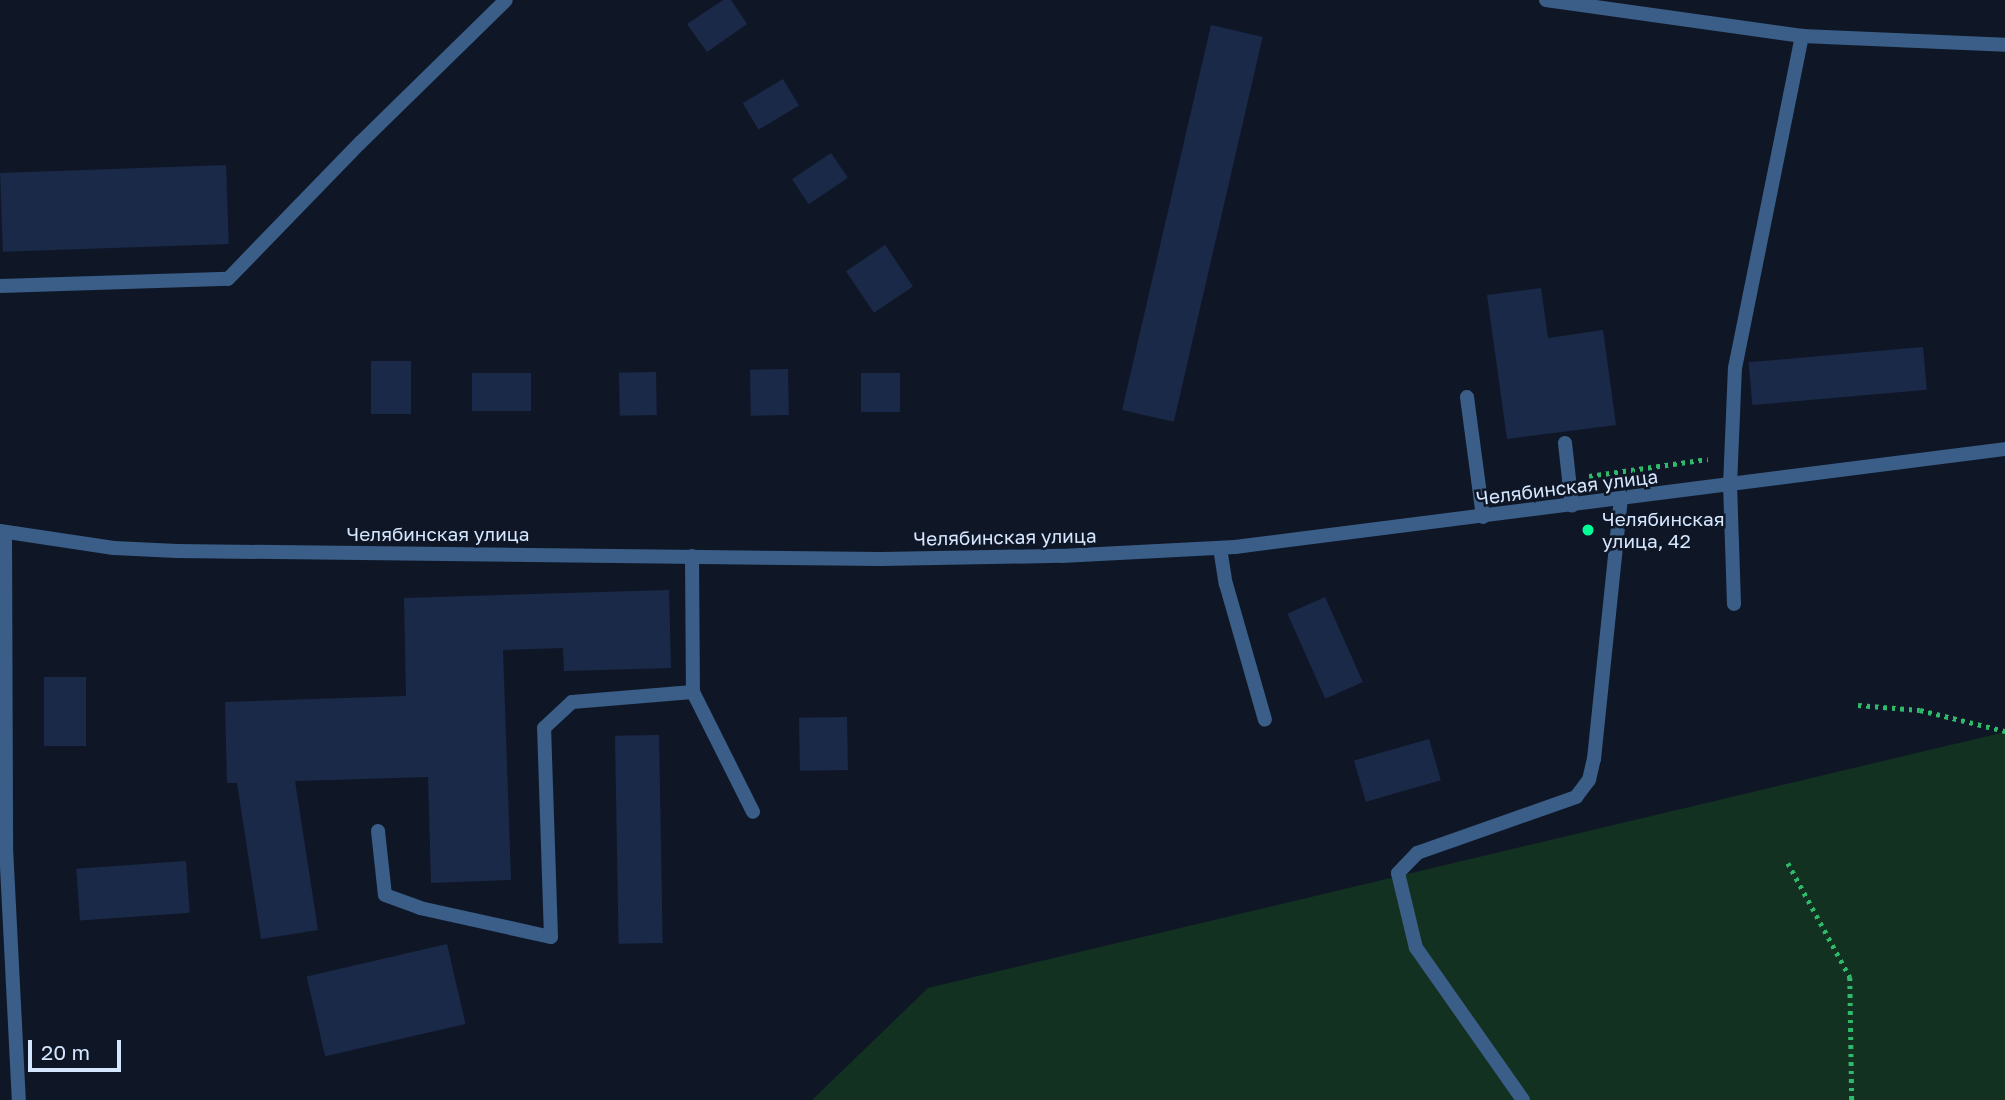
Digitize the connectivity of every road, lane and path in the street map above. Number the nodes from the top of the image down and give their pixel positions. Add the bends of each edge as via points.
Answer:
1 (506, 0) edge
2 (1546, 0) edge
3 (1802, 36) junction
4 (2005, 45) edge
5 (0, 286) edge
6 (1467, 397) dead end
7 (1565, 443) dead end
8 (2005, 449) edge
9 (1731, 456) junction
10 (1569, 478) junction
11 (1730, 486) junction
12 (1621, 499) junction
13 (1572, 506) junction
14 (1483, 517) junction
15 (2, 531) edge
16 (1220, 548) junction
17 (692, 556) junction
18 (1734, 604) dead end
19 (694, 692) junction
20 (1858, 705) dead end
21 (1265, 720) dead end
22 (2005, 731) edge
23 (753, 812) dead end
24 (378, 831) dead end
25 (1788, 863) dead end
26 (19, 1100) edge
27 (1523, 1100) edge
28 (1852, 1100) edge

1 - 5 street via 228,279
2 - 3 street
3 - 4 street
3 - 9 street via 1735,369
6 - 14 street
7 - 10 street
8 - 11 street, Челябинская улица
9 - 10 path
9 - 11 street
10 - 13 street
11 - 12 street, Челябинская улица
11 - 18 street
12 - 13 street, Челябинская улица
12 - 27 street via 1589,780 1576,797 1416,853 1398,873 1416,948
13 - 14 street, Челябинская улица
14 - 16 street, Челябинская улица
15 - 17 street, Челябинская улица via 114,548 177,551
15 - 26 street via 6,847
16 - 17 street, Челябинская улица via 881,559
16 - 21 street
17 - 19 street
19 - 23 street
19 - 24 street via 572,702 544,728 551,937 420,908 385,895
20 - 22 path via 1920,710
25 - 28 path via 1850,977

